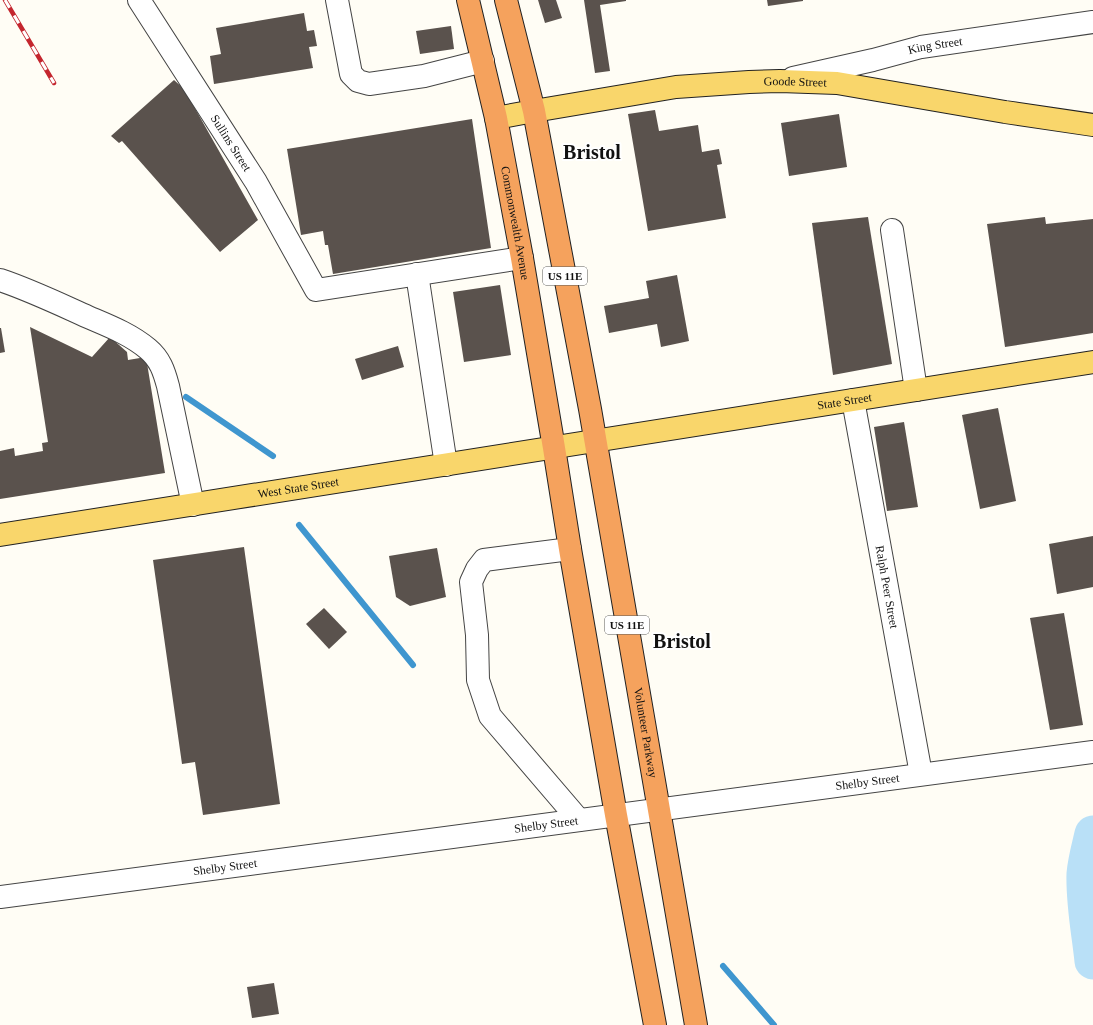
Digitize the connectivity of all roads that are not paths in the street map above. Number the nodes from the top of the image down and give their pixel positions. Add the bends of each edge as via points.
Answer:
1 (139, 0) edge
2 (338, 0) edge
3 (468, 0) edge
4 (506, 0) edge
5 (1093, 22) edge
6 (483, 62) junction
7 (780, 81) junction
8 (534, 111) junction
9 (496, 118) junction
10 (1093, 125) edge
11 (892, 230) dead end
12 (522, 258) junction
13 (416, 274) junction
14 (0, 280) edge
15 (1093, 362) edge
16 (916, 390) junction
17 (852, 400) junction
18 (596, 441) junction
19 (554, 448) junction
20 (446, 465) junction
21 (193, 505) junction
22 (0, 535) edge
23 (570, 548) junction
24 (1093, 752) edge
25 (921, 774) junction
26 (659, 809) junction
27 (616, 815) junction
28 (580, 820) junction
29 (0, 897) edge
30 (655, 1025) edge
31 (696, 1025) edge

1 - 13 street, Sullins Street via 256,182 316,290
2 - 6 street via 351,74 358,80 369,84 424,76
3 - 6 highway, Commonwealth Avenue / US 11E
4 - 8 highway, US 11E
5 - 7 street, King Street via 921,47
6 - 9 highway, Commonwealth Avenue / US 11E
7 - 8 main road, Goode Street via 676,87
7 - 10 main road, Goode Street via 837,83
8 - 9 main road, Goode Street
8 - 18 highway, US 11E
9 - 12 highway, Commonwealth Avenue / US 11E
11 - 16 street
12 - 13 street
12 - 19 highway, Commonwealth Avenue / US 11E
13 - 20 street
14 - 21 street via 24,288 131,336 148,349 165,372
15 - 16 main road, State Street
16 - 17 main road, State Street
17 - 18 main road, State Street
17 - 25 street, Ralph Peer Street
18 - 19 main road, West State Street
18 - 26 highway, Volunteer Parkway / US 11E
19 - 20 main road, West State Street
19 - 23 highway, US 11E
20 - 21 main road, West State Street
21 - 22 main road, West State Street
23 - 27 highway, US 11E
23 - 28 street via 484,560 471,582 477,635 478,680 490,716
24 - 25 street, Shelby Street
25 - 26 street, Shelby Street
26 - 27 street, Shelby Street
26 - 31 highway, Volunteer Parkway / US 11E
27 - 28 street, Shelby Street
27 - 30 highway, US 11E
28 - 29 street, Shelby Street

